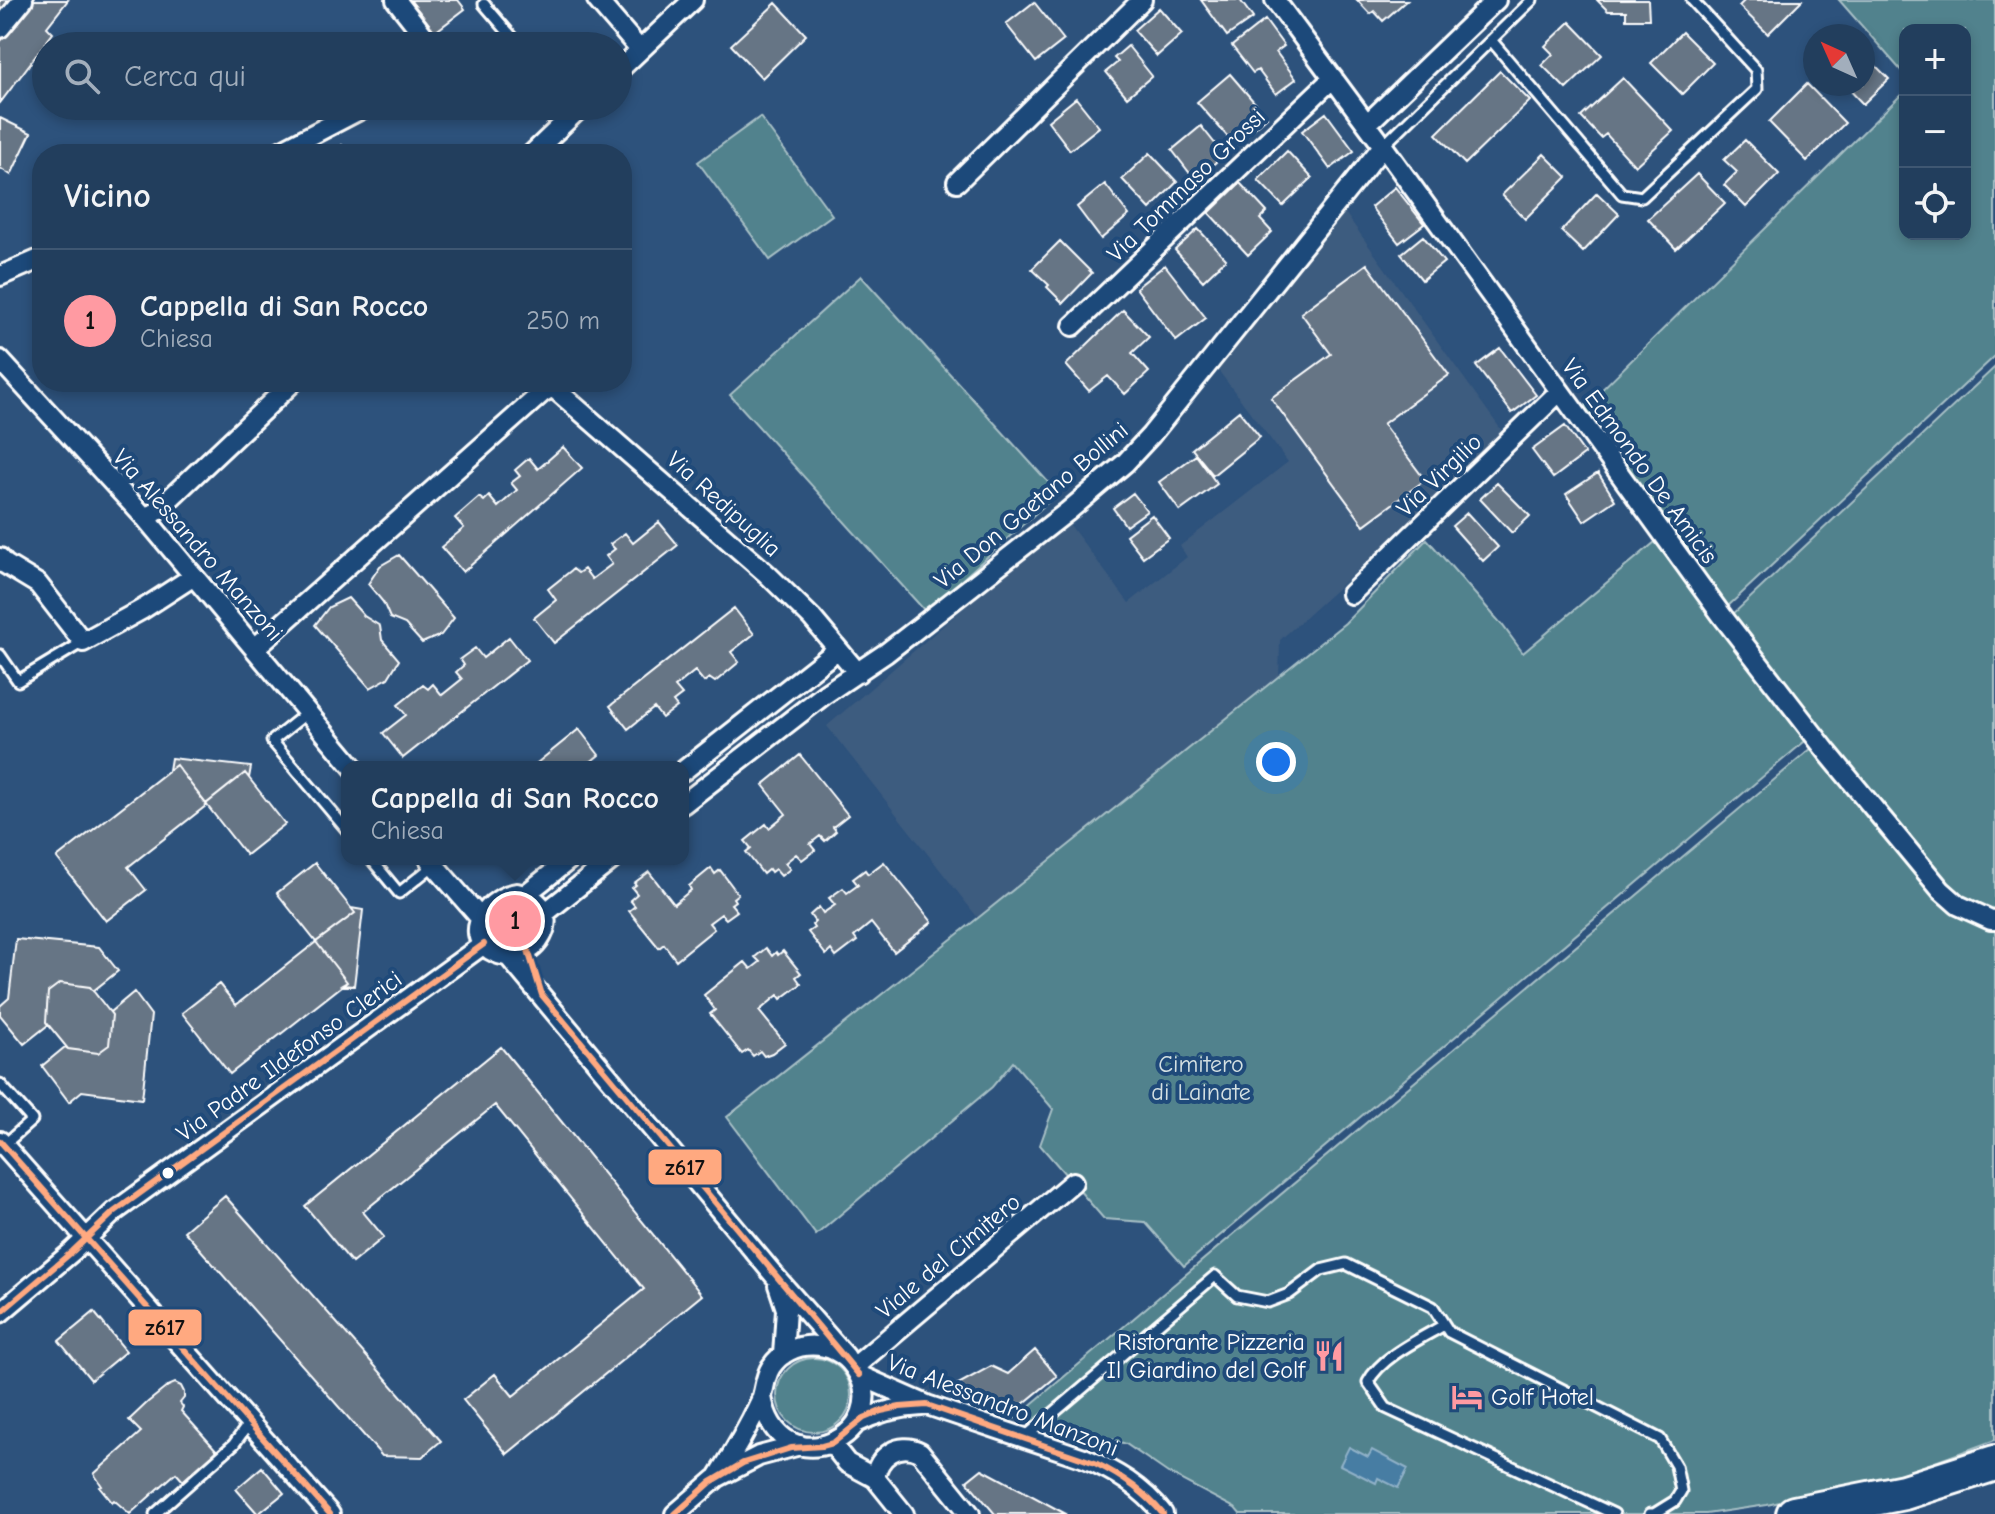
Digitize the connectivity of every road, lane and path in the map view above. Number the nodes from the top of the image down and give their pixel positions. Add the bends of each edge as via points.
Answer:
1 (23, 0) edge
2 (396, 0) edge
3 (597, 0) edge
4 (693, 0) edge
5 (1142, 0) edge
6 (1275, 0) edge
7 (1496, 0) edge
8 (1532, 0) edge
9 (1692, 0) edge
10 (484, 4) dead end
11 (0, 28) edge
12 (419, 32) edge
13 (508, 32) edge
14 (625, 32) edge
15 (1491, 40) junction
16 (632, 41) edge
17 (640, 50) junction
18 (632, 58) edge
19 (1333, 78) junction
20 (340, 120) edge
21 (565, 120) edge
22 (1367, 124) junction
23 (294, 144) edge
24 (542, 144) edge
25 (1383, 146) junction
26 (957, 182) dead end
27 (32, 262) edge
28 (0, 276) edge
29 (1073, 326) dead end
30 (0, 360) edge
31 (1560, 391) junction
32 (282, 392) edge
33 (543, 392) edge
34 (558, 392) edge
35 (147, 520) junction
36 (0, 558) edge
37 (194, 576) junction
38 (1351, 594) dead end
39 (83, 642) junction
40 (255, 648) junction
41 (837, 650) junction
42 (0, 655) edge
43 (858, 673) junction
44 (308, 712) junction
45 (348, 761) edge
46 (689, 766) edge
47 (689, 799) edge
48 (341, 823) edge
49 (376, 865) edge
50 (429, 865) edge
51 (435, 865) edge
52 (562, 865) edge
53 (605, 865) edge
54 (526, 894) junction
55 (545, 913) junction
56 (481, 919) junction
57 (1995, 920) edge
58 (484, 944) junction
59 (528, 950) junction
60 (508, 956) junction
61 (542, 995) junction
62 (0, 1084) edge
63 (2, 1143) edge
64 (1073, 1182) dead end
65 (87, 1238) junction
66 (774, 1275) junction
67 (0, 1313) edge
68 (1444, 1325) junction
69 (783, 1355) junction
70 (853, 1366) junction
71 (762, 1397) junction
72 (927, 1405) junction
73 (250, 1422) junction
74 (856, 1423) junction
75 (1024, 1438) junction
76 (832, 1444) junction
77 (800, 1445) junction
78 (1995, 1463) edge
79 (718, 1477) junction
80 (875, 1478) junction
81 (155, 1514) edge
82 (330, 1514) edge
83 (675, 1514) edge
84 (904, 1514) edge
85 (970, 1514) edge
86 (1163, 1514) edge
87 (1614, 1514) edge
88 (1650, 1514) edge
89 (1794, 1514) edge

1 - 11 street
2 - 12 street
3 - 14 street
4 - 17 street
5 - 26 street
6 - 19 street, Via Edmondo De Amicis
7 - 22 street
8 - 15 lane
9 - 15 lane via 1756,70 1757,89 1642,197 1622,194
10 - 13 lane
15 - 25 lane
16 - 17 street
17 - 18 street
19 - 22 street, Via Edmondo De Amicis
19 - 29 street, Via Tommaso Grossi
20 - 23 street
21 - 24 street
22 - 25 street, Via Edmondo De Amicis
25 - 31 street, Via Edmondo De Amicis
25 - 43 street, Via Don Gaetano Bollini via 1125,463
27 - 28 street
30 - 35 street, Via Alessandro Manzoni
31 - 38 street, Via Virgilio
31 - 57 street, Via Edmondo De Amicis via 1828,753 1941,890 1958,905
32 - 35 street
33 - 40 street
34 - 41 street, Via Redipuglia via 767,574
35 - 37 street, Via Alessandro Manzoni
36 - 39 street via 38,584
37 - 39 street
37 - 40 street, Via Alessandro Manzoni
39 - 42 lane via 18,681
40 - 44 street, Via Alessandro Manzoni
41 - 43 street, Via Redipuglia
41 - 46 street
43 - 47 street, Via Don Gaetano Bollini
44 - 45 street, Via Alessandro Manzoni
44 - 48 lane via 272,741
49 - 50 lane via 399,893
51 - 56 street
52 - 54 street
53 - 55 street
54 - 55 street
54 - 56 street via 507,894
55 - 59 street via 542,937
56 - 58 street via 479,936
58 - 60 street
58 - 65 street, Via Padre Ildefonso Clerici via 114,1212
59 - 60 street
59 - 61 street, Via Alessandro Manzoni
60 - 61 street, Via Alessandro Manzoni
61 - 66 street, Via Alessandro Manzoni
62 - 63 lane via 32,1120
63 - 65 street
64 - 70 street, Viale del Cimitero
65 - 67 street, Via Padre Ildefonso Clerici
65 - 73 street
66 - 69 street via 786,1309
66 - 70 street, Via Alessandro Manzoni
68 - 75 lane via 1433,1307 1346,1264 1321,1270 1289,1294 1268,1302 1237,1296 1215,1276
68 - 87 lane via 1372,1374 1368,1382 1386,1408
68 - 88 lane via 1660,1439 1676,1466 1681,1491 1675,1501
69 - 70 street via 817,1345 834,1349
69 - 71 street via 771,1366
70 - 72 street, Via Alessandro Manzoni
70 - 74 street via 864,1390
71 - 77 street via 773,1428
71 - 79 street
72 - 74 street via 890,1409
72 - 75 street, Via Alessandro Manzoni
73 - 81 lane via 234,1444
73 - 82 street
74 - 76 street
75 - 86 street, Via Alessandro Manzoni via 1109,1469
76 - 77 street
76 - 80 street via 847,1463
77 - 79 street via 759,1456
78 - 89 highway via 1904,1492
79 - 83 street
80 - 84 street
80 - 85 street via 892,1452 915,1449

